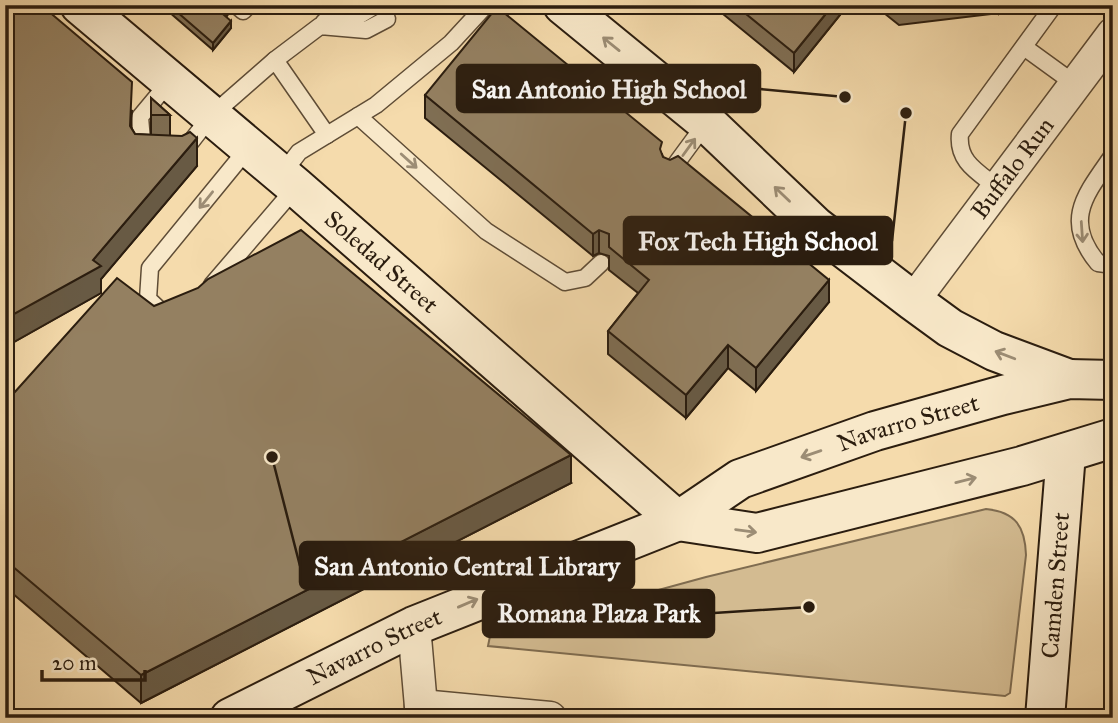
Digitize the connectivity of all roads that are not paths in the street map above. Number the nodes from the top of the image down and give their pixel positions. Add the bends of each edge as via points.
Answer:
1 (80, 5) edge
2 (236, 5) edge
3 (249, 5) edge
4 (332, 5) edge
5 (346, 5) edge
6 (486, 5) edge
7 (563, 5) edge
8 (1054, 5) edge
9 (373, 7) edge
10 (387, 19) dead end
11 (320, 26) junction
12 (1113, 34) edge
13 (1024, 47) junction
14 (275, 60) junction
15 (170, 81) junction
16 (1075, 84) junction
17 (211, 116) junction
18 (358, 116) junction
19 (706, 122) junction
20 (327, 135) junction
21 (249, 147) junction
22 (1113, 156) edge
23 (670, 172) edge
24 (1107, 173) edge
25 (289, 181) junction
26 (998, 188) junction
27 (601, 263) dead end
28 (1113, 265) edge
29 (203, 296) edge
30 (913, 301) junction
31 (184, 309) edge
32 (1069, 379) junction
33 (1113, 380) edge
34 (1113, 438) edge
35 (1066, 453) junction
36 (678, 521) junction
37 (414, 626) junction
38 (421, 712) edge
39 (230, 718) edge
40 (550, 718) edge
41 (1045, 718) edge

1 - 15 main road, Soledad Street
2 - 3 lane via 243,11
4 - 11 lane
5 - 11 lane
6 - 18 lane via 451,43
19 -> 7 main road
8 - 13 lane
9 - 11 lane via 355,18
10 - 11 lane via 366,30
11 - 14 lane
12 - 16 street, Buffalo Run
13 - 16 lane
13 - 26 lane via 960,134 965,162
14 - 17 lane
14 - 20 lane
15 - 17 main road, Soledad Street
15 - 17 lane via 140,117 141,153 182,153
16 - 26 street, Buffalo Run
17 - 21 main road, Soledad Street
18 - 20 lane
18 -> 27 lane via 486,230 565,282 585,278
23 -> 19 lane
30 -> 19 main road via 815,226
20 - 25 lane via 299,152
21 - 25 main road, Soledad Street
21 -> 31 lane via 150,268 148,299 166,316
22 - 24 lane
24 -> 28 lane via 1080,205 1083,245 1098,263
25 - 29 lane
25 - 36 main road, Soledad Street
26 - 30 street, Buffalo Run
32 -> 30 main road via 994,351 950,328
32 - 33 main road, Navarro Street
32 -> 36 main road, Navarro Street via 875,431 740,479
34 - 35 main road
36 -> 35 main road via 757,533
35 - 41 main road, Camden Street
37 -> 36 main road, Navarro Street
37 - 38 street
37 - 39 main road, Navarro Street
38 - 40 street

